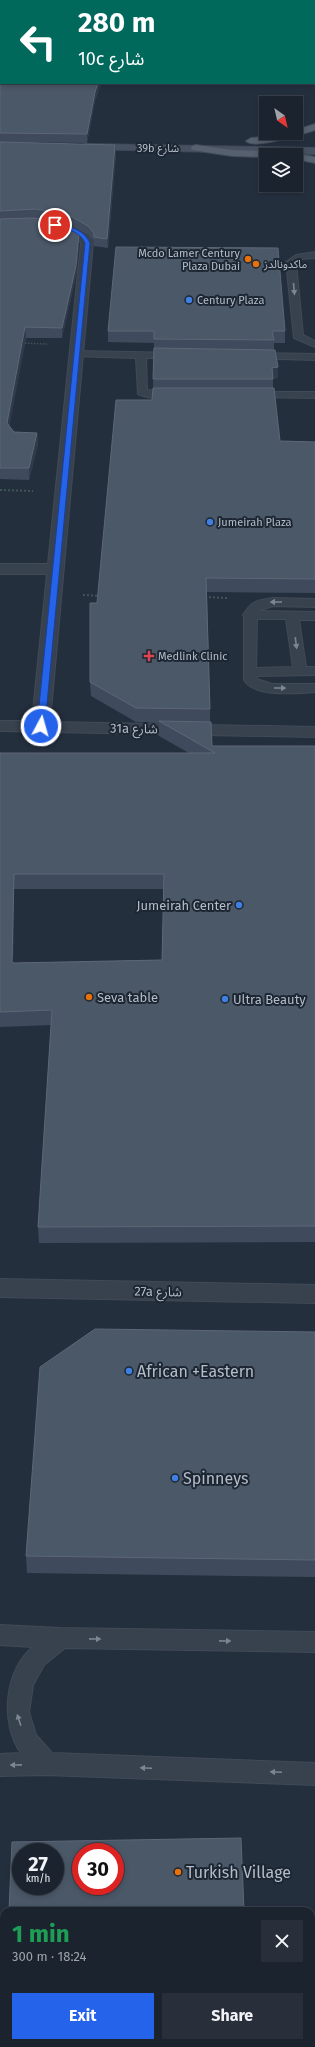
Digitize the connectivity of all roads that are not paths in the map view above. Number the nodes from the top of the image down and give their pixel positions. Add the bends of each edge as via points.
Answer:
1 (315, 127) edge
2 (251, 141) junction
3 (315, 142) edge
4 (196, 148) junction
5 (315, 151) edge
6 (259, 154) edge
7 (303, 157) edge
8 (315, 160) edge
9 (0, 224) edge
10 (315, 255) edge
11 (315, 344) edge
12 (77, 349) junction
13 (141, 355) junction
14 (188, 355) edge
15 (244, 356) edge
16 (315, 357) edge
17 (184, 395) edge
18 (238, 395) edge
19 (315, 396) edge
20 (0, 569) edge
21 (57, 569) junction
22 (315, 603) edge
23 (249, 615) junction
24 (292, 616) junction
25 (315, 616) edge
26 (300, 671) junction
27 (315, 671) edge
28 (249, 672) junction
29 (315, 688) edge
30 (0, 726) edge
31 (41, 726) junction
32 (315, 732) edge
33 (0, 1288) edge
34 (315, 1294) edge
35 (0, 1634) edge
36 (60, 1638) junction
37 (315, 1642) edge
38 (46, 1764) junction
39 (0, 1765) edge
40 (315, 1774) edge

1 - 2 main road via 286,136
2 - 3 street, 39b شارع
2 - 4 street, 39b شارع via 76,143
4 - 5 street, 39b شارع
4 - 6 main road
7 - 8 main road
9 - 12 street via 55,225 73,229 84,235 87,243
10 -> 11 lane via 299,257 291,262 298,335 304,341
12 - 13 lane
12 - 21 street
13 - 14 lane
13 - 17 lane via 142,392 149,395
15 - 16 lane
18 - 19 lane
20 - 21 street
21 - 31 street
22 -> 23 lane via 262,604 251,610
23 - 24 lane
23 - 28 lane
24 - 25 lane
24 -> 26 lane
26 - 27 lane
26 - 28 lane
28 -> 29 lane via 250,679 262,687
30 - 31 street, 31a شارع
31 - 32 street, 31a شارع
33 - 34 street, 27a شارع
35 - 36 lane
36 -> 37 lane
38 -> 36 lane via 26,1741 17,1712 21,1683 36,1658
38 -> 39 lane
40 -> 38 lane

